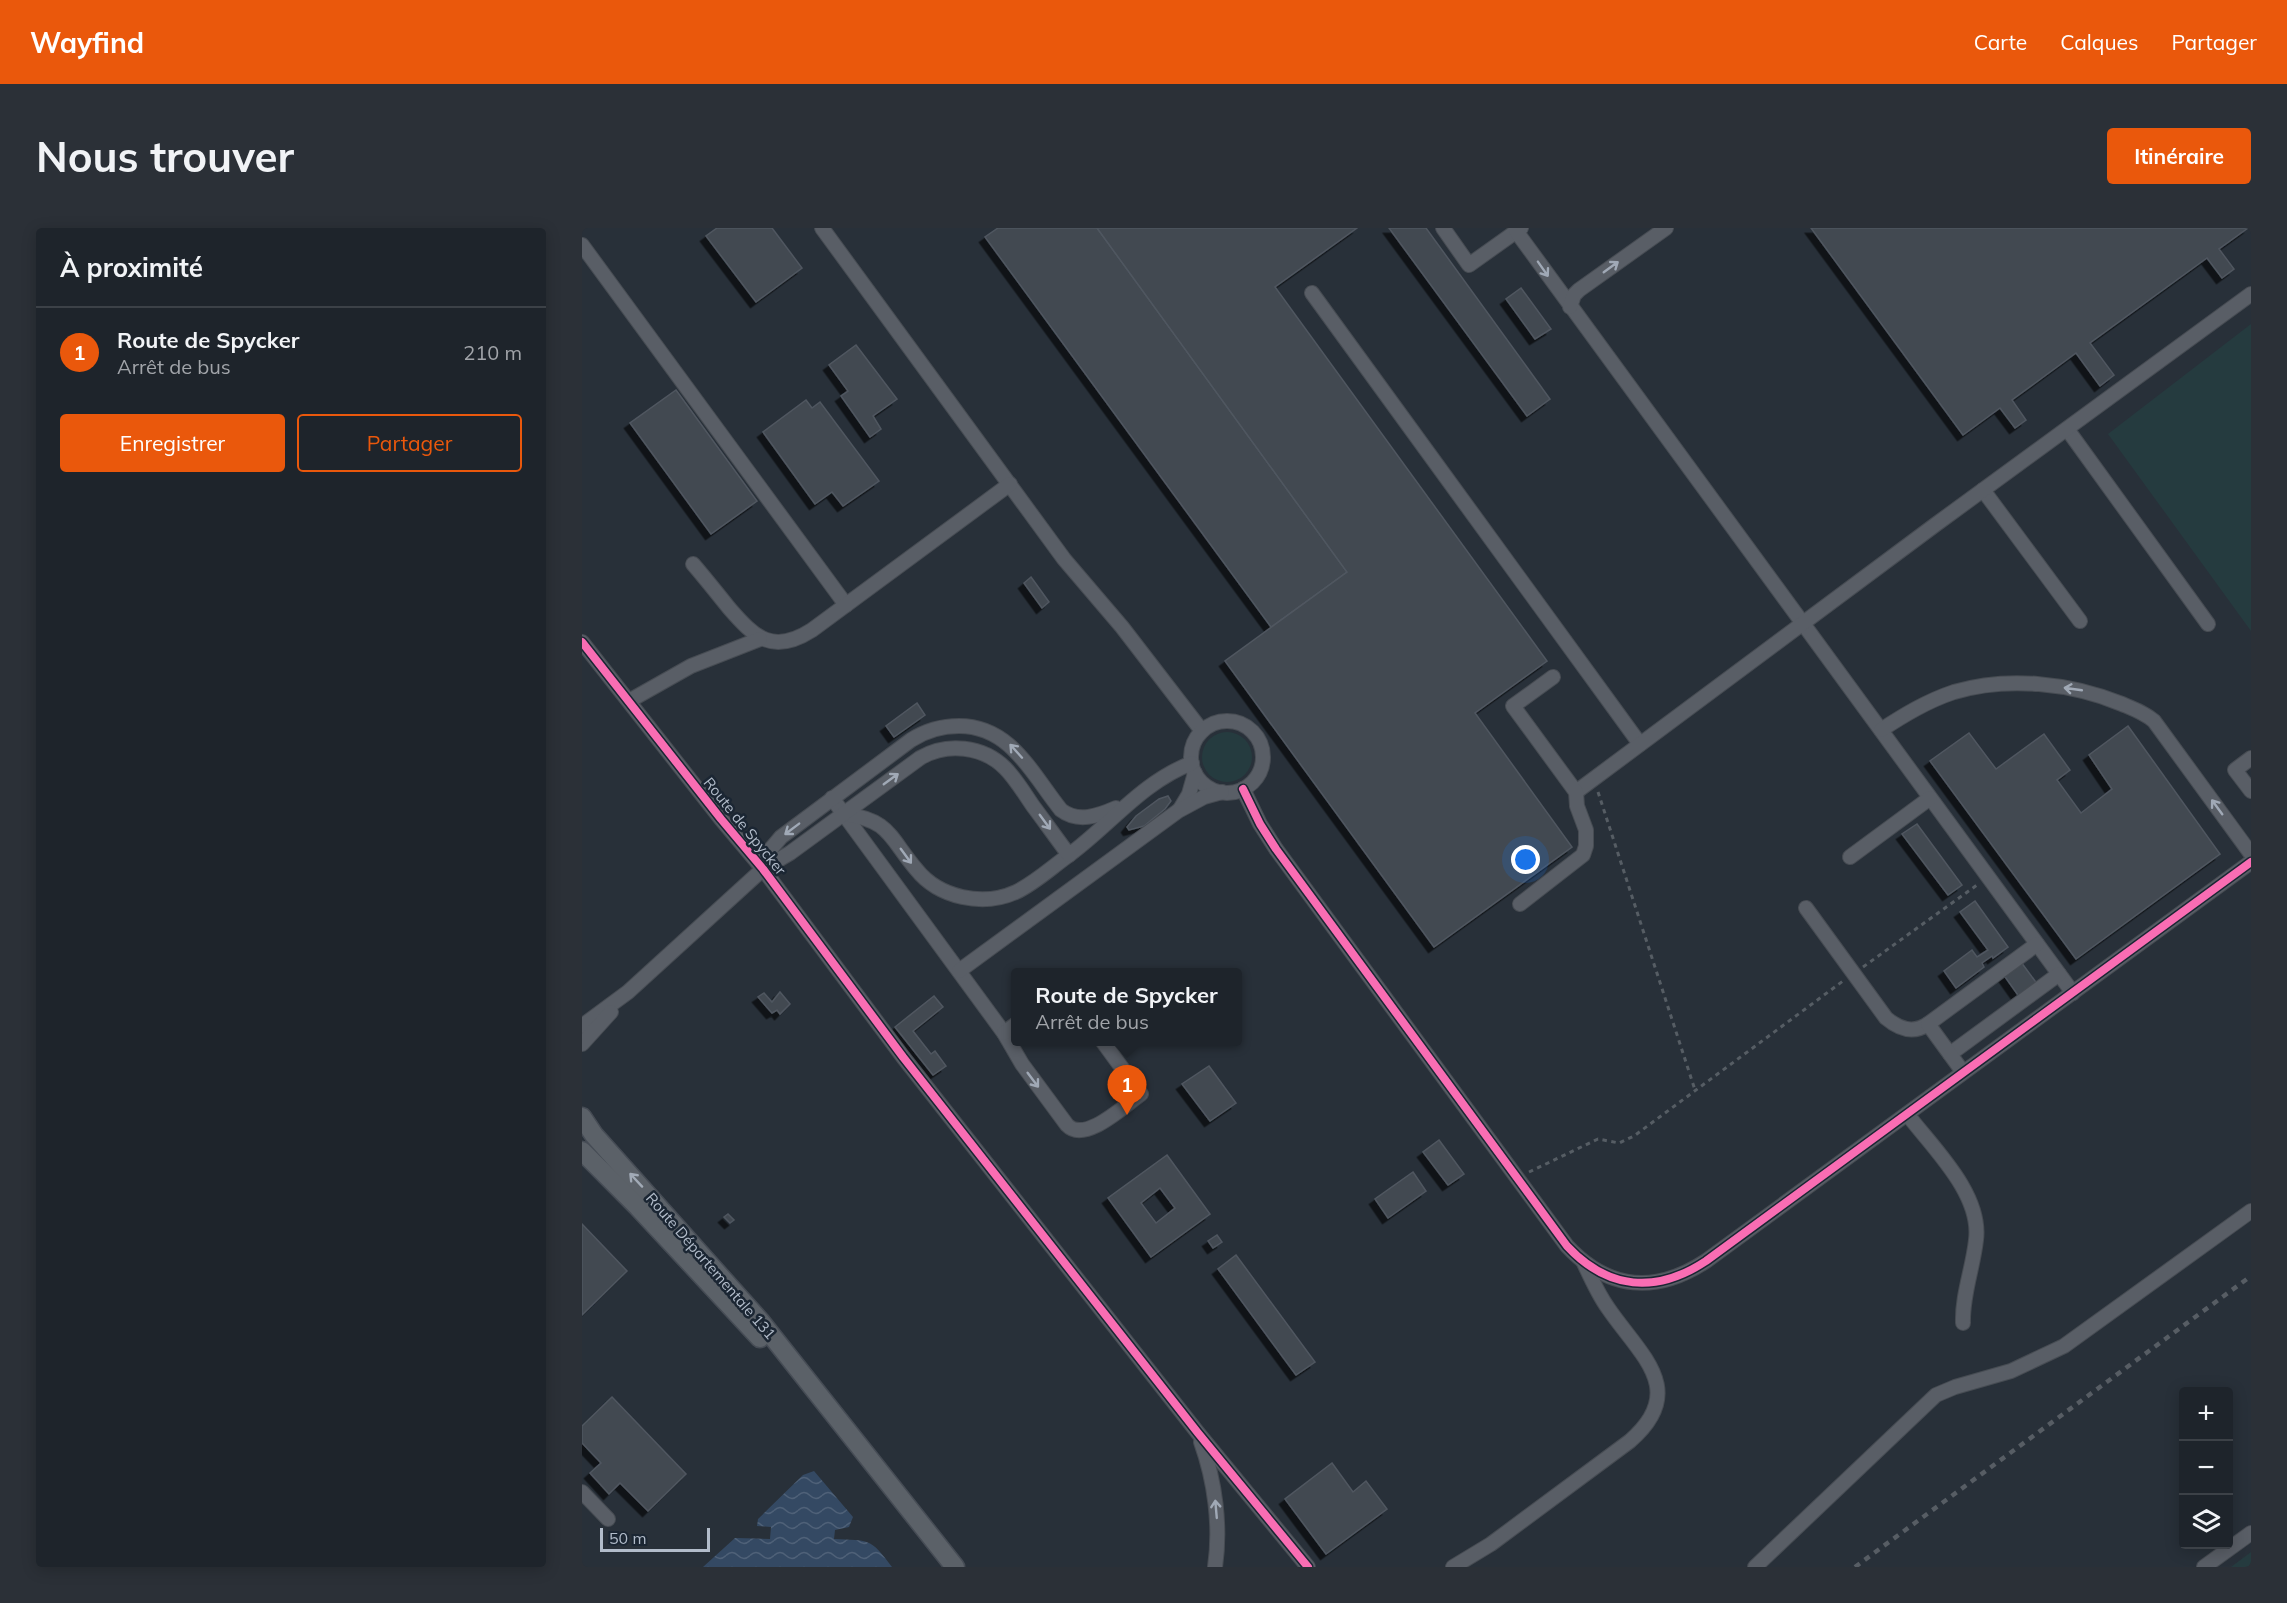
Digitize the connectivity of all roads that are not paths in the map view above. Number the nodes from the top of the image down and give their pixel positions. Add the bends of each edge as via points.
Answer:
1 (822, 228) edge
2 (1443, 228) edge
3 (1666, 228) edge
4 (1518, 230) edge
5 (582, 245) edge
6 (1312, 293) dead end
7 (2251, 294) edge
8 (1570, 307) junction
9 (2067, 429) junction
10 (1010, 484) junction
11 (1983, 490) junction
12 (693, 564) dead end
13 (846, 605) junction
14 (2080, 621) dead end
15 (1803, 624) junction
16 (2208, 624) dead end
17 (760, 639) junction
18 (582, 642) edge
19 (1553, 677) dead end
20 (629, 701) junction
21 (1881, 730) junction
22 (1202, 731) junction
23 (1640, 744) junction
24 (2251, 758) edge
25 (1193, 768) junction
26 (1243, 789) junction
27 (2251, 791) edge
28 (1222, 792) junction
29 (1576, 792) junction
30 (832, 798) junction
31 (1930, 798) junction
32 (1126, 804) junction
33 (1178, 810) junction
34 (844, 814) junction
35 (2251, 854) edge
36 (1069, 855) junction
37 (1850, 857) dead end
38 (2251, 862) edge
39 (763, 869) junction
40 (1520, 904) dead end
41 (1806, 908) dead end
42 (2037, 944) junction
43 (959, 972) junction
44 (2059, 974) junction
45 (628, 992) junction
46 (2073, 993) junction
47 (1928, 1024) junction
48 (582, 1026) edge
49 (1011, 1028) edge
50 (1004, 1033) junction
51 (582, 1044) edge
52 (1011, 1045) edge
53 (1012, 1046) edge
54 (1107, 1046) edge
55 (1950, 1054) junction
56 (1963, 1072) junction
57 (1907, 1114) junction
58 (582, 1117) edge
59 (582, 1151) edge
60 (2251, 1211) edge
61 (1583, 1262) junction
62 (1963, 1323) dead end
63 (836, 1418) junction
64 (1198, 1433) junction
65 (582, 1492) edge
66 (608, 1519) dead end
67 (2251, 1533) edge
68 (955, 1567) edge
69 (1215, 1567) edge
70 (1308, 1567) edge
71 (1453, 1567) edge
72 (1755, 1567) edge
73 (2204, 1567) edge

1 - 10 street
2 - 4 street via 1469,265
8 -> 3 street via 1579,290
4 -> 8 street
5 - 13 street
6 - 23 street
7 - 9 street
8 - 15 street
9 - 11 street
9 - 16 street
10 - 13 street
10 - 22 street via 1064,559
11 - 14 street
11 - 15 street
12 - 17 street
13 - 17 street via 800,636 778,642
15 - 21 street
15 - 23 street
17 - 20 street via 691,666
18 - 20 street, Route de Spycker
19 - 29 street via 1513,706
20 - 39 street, Route de Spycker
21 - 31 street
35 -> 21 street via 2154,721 2106,697 2057,687 1990,685 1925,703
22 - 25 street via 1193,744
22 - 26 street via 1214,723 1230,721 1256,736 1262,750 1261,765
23 - 29 street
24 - 27 street via 2235,770
25 - 28 street via 1204,784
25 - 32 street via 1168,773
25 - 33 street via 1187,799
26 - 28 street
26 - 61 street via 1276,849 1567,1246
28 - 33 street
29 - 40 street via 1586,830 1583,855
32 -> 30 street via 1096,816 1070,816 1061,810 1012,746 987,731 959,726 937,728 916,736
30 - 34 street
30 -> 39 street via 777,840
31 - 37 street
31 - 42 street
32 - 36 street
33 - 43 street
34 -> 36 street via 882,825 923,876 948,893 967,898 988,899 1015,892
34 -> 36 street via 926,754 969,749 986,754 1004,767
34 - 39 street
34 - 43 street
38 - 46 street
39 - 45 street
39 - 64 street, Route de Spycker via 903,1057
41 - 47 street via 1890,1022 1914,1030
42 - 44 street
42 - 47 street
43 - 50 street
44 - 46 street
44 - 55 street
45 - 48 street
45 - 51 street
46 - 56 street
47 - 55 street
49 - 50 street
50 -> 52 street
53 -> 54 street via 1067,1125 1078,1132 1093,1128 1141,1094
55 - 56 street
56 - 57 street
57 - 61 street via 1685,1273 1657,1282 1634,1283 1611,1277
57 - 62 street via 1963,1187 1974,1211 1977,1239
63 -> 58 main road, Route Départementale 131 via 753,1312
59 - 63 main road, Route Départementale 131
60 - 72 street via 2064,1346 2011,1371 1936,1395
61 - 71 street via 1604,1302 1652,1371 1658,1392 1654,1415 1630,1441 1491,1544
63 - 68 main road, Route Départementale 131
69 -> 64 street, Route de Spycker via 1215,1498
64 - 70 street, Route de Spycker
65 - 66 street
67 - 73 street

